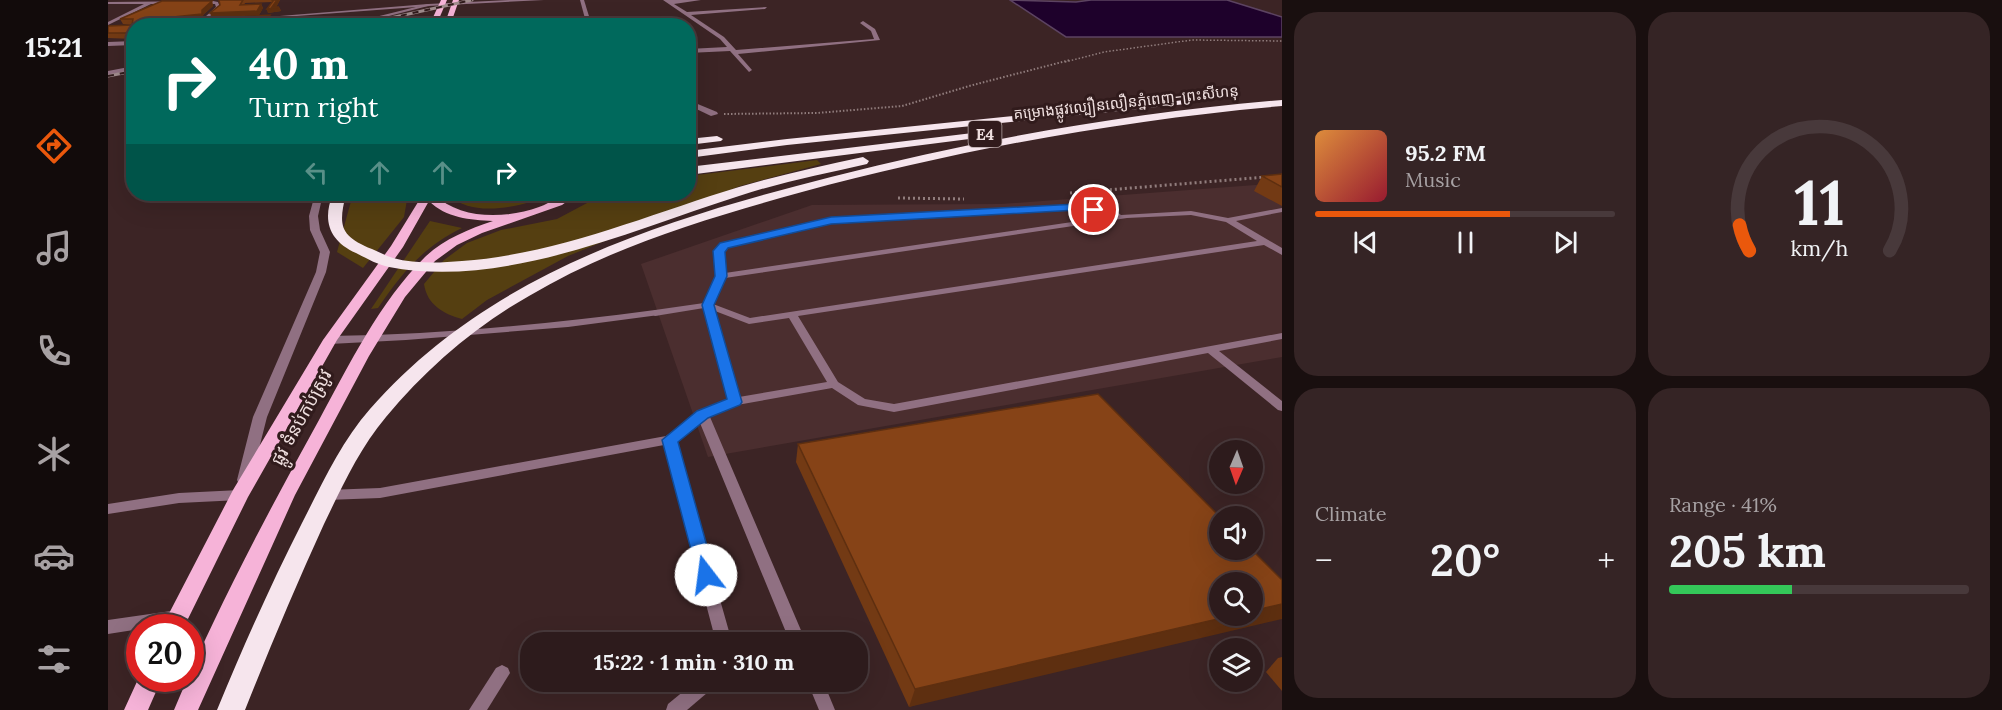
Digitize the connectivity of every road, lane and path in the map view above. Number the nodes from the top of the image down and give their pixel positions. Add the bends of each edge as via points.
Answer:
1 (542, 0) edge
2 (582, 0) edge
3 (699, 0) edge
4 (156, 1) edge
5 (667, 1) edge
6 (456, 2) edge
7 (108, 3) edge
8 (443, 3) edge
9 (428, 5) junction
10 (765, 8) dead end
11 (266, 12) edge
12 (684, 14) junction
13 (208, 18) edge
14 (261, 18) joint
15 (374, 18) edge
16 (435, 18) edge
17 (451, 18) edge
18 (588, 18) edge
19 (690, 18) edge
20 (696, 22) edge
21 (863, 23) dead end
22 (108, 26) edge
23 (117, 27) edge
24 (1282, 41) edge
25 (126, 43) edge
26 (108, 44) edge
27 (696, 51) edge
28 (736, 51) junction
29 (753, 58) dead end
30 (126, 70) edge
31 (749, 70) dead end
32 (108, 73) edge
33 (1282, 93) edge
34 (1282, 103) edge
35 (1164, 104) junction
36 (696, 106) edge
37 (1222, 108) junction
38 (714, 114) joint
39 (1066, 124) junction
40 (696, 141) edge
41 (696, 154) edge
42 (696, 170) edge
43 (1270, 176) edge
44 (1060, 194) dead end
45 (898, 198) dead end
46 (968, 199) dead end
47 (317, 201) edge
48 (338, 201) edge
49 (424, 201) edge
50 (433, 201) edge
51 (559, 201) edge
52 (1282, 210) edge
53 (530, 213) junction
54 (1127, 216) junction
55 (1228, 220) junction
56 (1265, 242) junction
57 (1282, 252) edge
58 (721, 276) junction
59 (708, 305) junction
60 (655, 313) joint
61 (792, 315) junction
62 (459, 333) junction
63 (1282, 336) edge
64 (330, 340) junction
65 (370, 340) junction
66 (1211, 350) junction
67 (834, 384) junction
68 (735, 402) junction
69 (1282, 407) edge
70 (703, 415) junction
71 (669, 440) junction
72 (240, 495) junction
73 (327, 495) junction
74 (108, 509) edge
75 (179, 614) edge
76 (126, 626) edge
77 (108, 627) edge
78 (721, 632) edge
79 (794, 632) edge
80 (502, 673) dead end
81 (144, 692) edge
82 (695, 692) edge
83 (820, 692) edge
84 (136, 710) edge
85 (186, 710) edge
86 (231, 710) edge
87 (477, 710) edge
88 (674, 710) edge
89 (827, 710) edge

1 - 6 street
2 - 18 street
3 - 5 street
4 - 7 lane
4 - 13 lane via 218,3
4 - 22 lane
5 - 12 street
6 - 8 street
6 - 17 main road
8 - 9 street
8 - 16 main road
9 - 14 lane
9 - 15 street
10 - 12 street
11 - 14 lane
12 - 19 street
20 - 28 street
21 - 28 street via 873,30 877,40
22 - 23 lane
24 - 38 path via 1192,40 1104,52 902,106 817,113
25 - 26 street
27 - 28 street
28 - 29 street
28 - 31 street
30 - 32 street
33 - 35 highway, គម្រោងផ្លូវល្បឿនលឿនភ្នំពេញ-ព្រះសីហនុ / E4
34 - 37 highway, គម្រោងផ្លូវល្បឿនលឿនភ្នំពេញ-ព្រះសីហនុ / E4
35 - 40 highway
35 - 41 highway, គម្រោងផ្លូវល្បឿនលឿនភ្នំពេញ-ព្រះសីហនុ / E4
36 - 38 street
37 - 39 highway, គម្រោងផ្លូវល្បឿនលឿនភ្នំពេញ-ព្រះសីហនុ / E4
37 - 62 highway via 978,146 742,204 598,253
39 - 42 highway, គម្រោងផ្លូវល្បឿនលឿនភ្នំពេញ-ព្រះសីហនុ / E4
39 - 48 highway via 836,166 744,190 589,240 523,258 474,266 399,263 361,252 344,241 335,228 333,215
43 - 44 path
45 - 46 path
47 - 72 street via 312,221 325,252 321,272 260,417
49 - 64 main road, ផ្លូវ ទំនប់កប់ស្រូវ via 397,248
50 - 53 main road via 451,212 474,217
51 - 53 main road
52 - 55 lane
53 - 65 main road, ផ្លូវ ទំនប់កប់ស្រូវ via 478,230 432,257
54 - 55 lane via 1191,213
54 - 58 lane
54 - 58 lane via 1077,207 831,221 724,246 719,251
55 - 56 lane
56 - 57 lane
56 - 61 lane
58 - 59 lane
59 - 60 lane
59 - 61 lane via 749,321
59 - 68 lane
60 - 62 street
61 - 67 lane
62 - 65 street
62 - 73 highway via 414,373 377,414
63 - 66 lane
64 - 65 street
64 - 72 main road, ផ្លូវ ទំនប់កប់ស្រូវ
65 - 85 main road, ផ្លូវ ទំនប់កប់ស្រូវ via 286,495
66 - 67 lane via 894,408 862,402
66 - 69 lane
67 - 68 lane
68 - 70 lane
70 - 71 lane
70 - 79 lane
71 - 73 lane via 380,493
71 - 78 lane
72 - 74 lane via 179,498
72 - 75 main road, ផ្លូវ ទំនប់កប់ស្រូវ
73 - 86 highway via 270,614
76 - 77 lane
80 - 87 lane
81 - 84 main road
82 - 88 lane
83 - 89 lane

